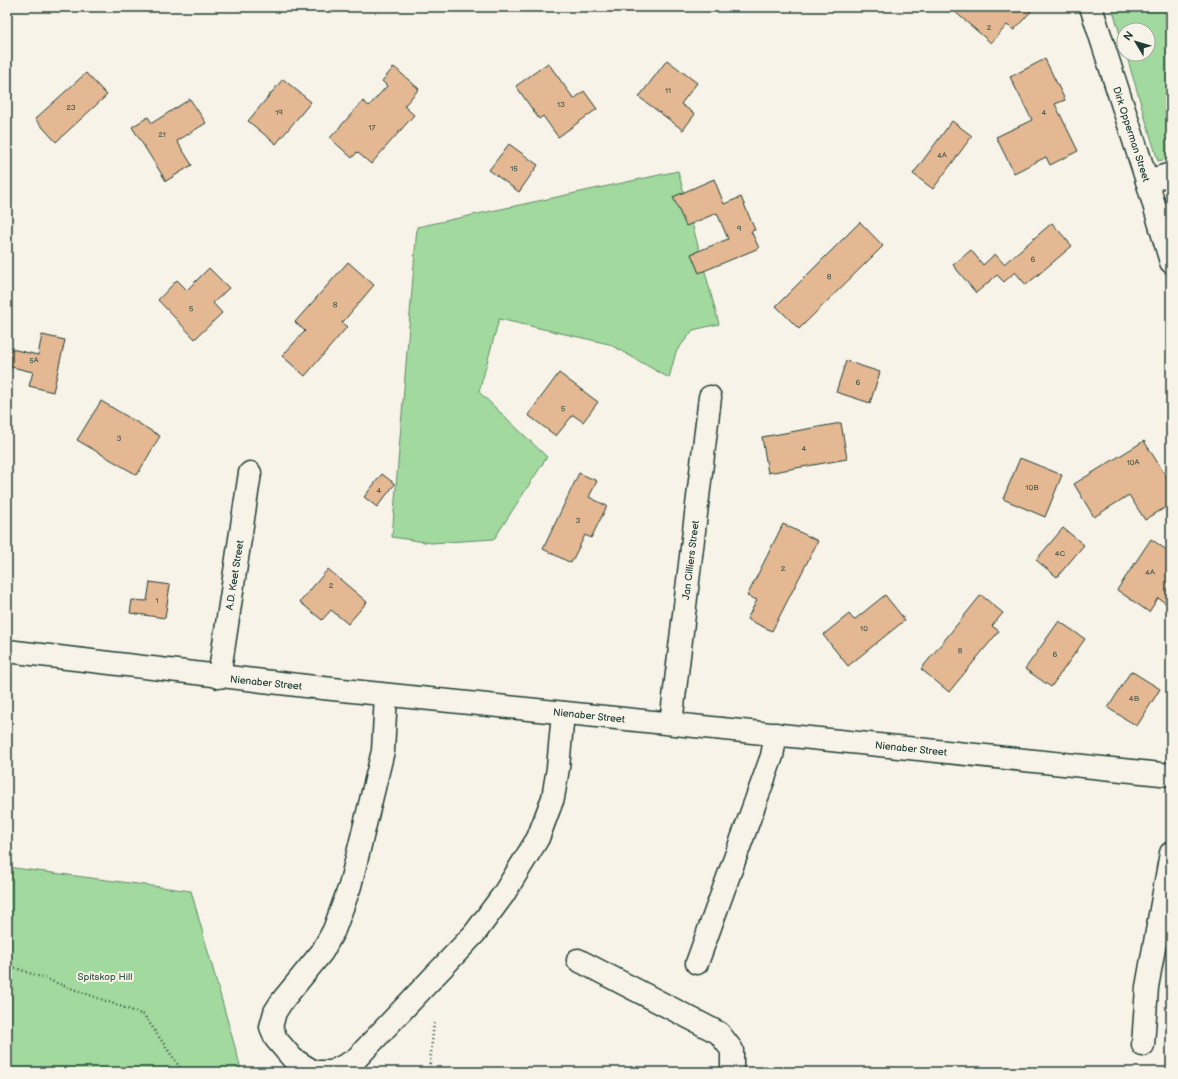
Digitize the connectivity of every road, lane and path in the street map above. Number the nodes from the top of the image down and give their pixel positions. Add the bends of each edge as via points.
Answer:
1 (1091, 7) edge
2 (1171, 174) edge
3 (1147, 181) junction
4 (1171, 262) edge
5 (710, 397) dead end
6 (250, 473) dead end
7 (7, 650) edge
8 (219, 677) junction
9 (386, 695) junction
10 (563, 713) junction
11 (671, 723) junction
12 (776, 734) junction
13 (1171, 774) edge
14 (1171, 853) edge
15 (578, 960) dead end
16 (697, 963) dead end
17 (7, 967) edge
18 (434, 1023) dead end
19 (1143, 1045) dead end
20 (183, 1072) edge
21 (327, 1072) edge
22 (332, 1072) edge
23 (429, 1072) edge
24 (732, 1072) edge

1 - 3 street, Dirk Opperman Street
2 - 3 street
3 - 4 street, Dirk Opperman Street
5 - 11 street, Jan Cilliers Street
6 - 8 street, A.D. Keet Street
7 - 8 street, Nienaber Street
8 - 9 street, Nienaber Street
9 - 10 street, Nienaber Street
9 - 21 street via 384,751 350,886 334,930 322,952 282,1001 275,1012 271,1027 276,1039 292,1059 314,1072
10 - 11 street, Nienaber Street
10 - 22 street via 553,798 538,838 503,895 475,933 355,1060
11 - 12 street, Nienaber Street
12 - 13 street, Nienaber Street
12 - 16 street via 772,756
14 - 19 street via 1147,987
15 - 24 street via 719,1033 732,1050
17 - 20 path via 16,968 144,1015
18 - 23 path

